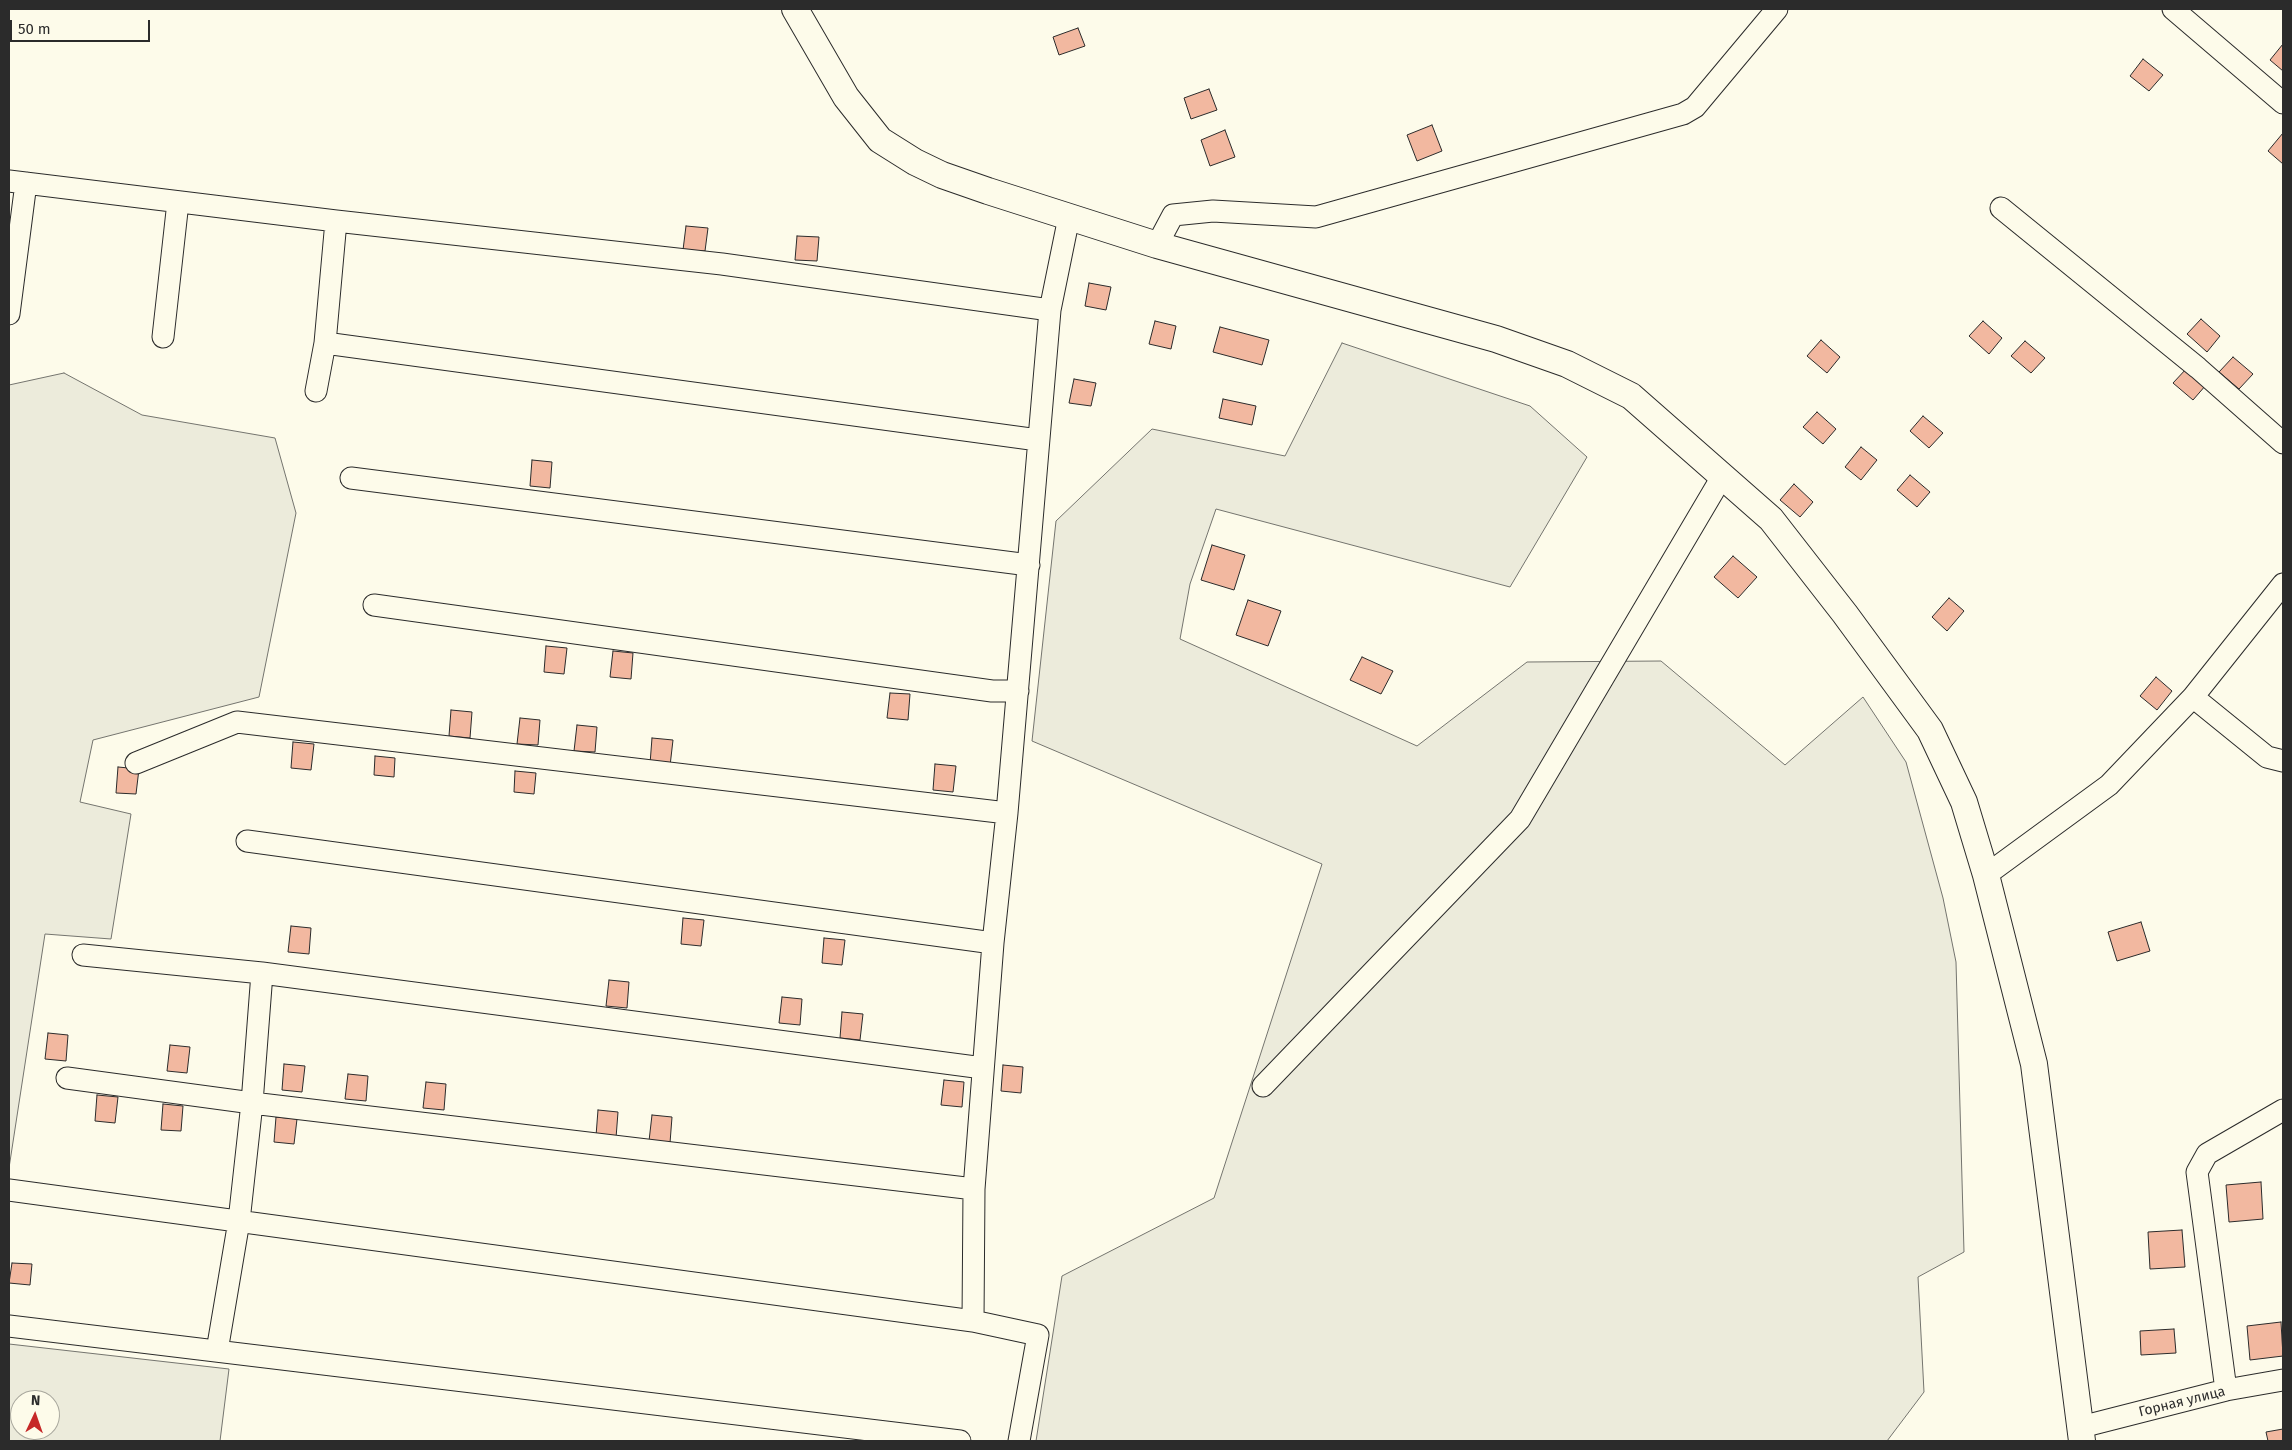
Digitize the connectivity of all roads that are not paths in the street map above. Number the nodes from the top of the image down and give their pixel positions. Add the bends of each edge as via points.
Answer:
1 (795, 9) edge
2 (1777, 9) edge
3 (2173, 9) edge
4 (2283, 103) edge
5 (18, 182) edge
6 (178, 202) junction
7 (2001, 208) dead end
8 (1069, 217) junction
9 (336, 221) junction
10 (1158, 245) junction
11 (1050, 310) junction
12 (9, 314) edge
13 (163, 338) dead end
14 (325, 343) junction
15 (316, 391) dead end
16 (1038, 440) junction
17 (2283, 443) edge
18 (1723, 475) junction
19 (351, 478) dead end
20 (1029, 565) junction
21 (2283, 584) edge
22 (374, 605) dead end
23 (1018, 691) junction
24 (2193, 697) junction
25 (2283, 761) edge
26 (136, 763) dead end
27 (1008, 813) junction
28 (247, 842) dead end
29 (1986, 874) junction
30 (994, 943) junction
31 (83, 955) dead end
32 (262, 973) junction
33 (983, 1068) junction
34 (67, 1078) dead end
35 (1263, 1086) dead end
36 (252, 1103) junction
37 (2283, 1110) edge
38 (974, 1189) junction
39 (9, 1190) edge
40 (239, 1222) junction
41 (973, 1321) junction
42 (9, 1326) edge
43 (217, 1351) junction
44 (2283, 1380) edge
45 (2226, 1390) junction
46 (2081, 1434) edge
47 (960, 1441) edge
48 (1019, 1441) edge

1 - 8 main road via 846,97 880,140 942,176
2 - 10 street via 1695,107 1683,114 1316,218 1213,212 1173,215
3 - 4 street
5 - 6 street
5 - 12 street
6 - 9 street
6 - 13 street
7 - 17 street via 2198,368
8 - 10 main road
8 - 11 street
9 - 11 street via 722,264
9 - 14 street
10 - 18 main road via 1496,339 1567,364 1630,396
11 - 16 street
14 - 15 street
14 - 16 street
16 - 20 street
18 - 29 main road via 1770,519 1930,730 1964,802
18 - 35 street via 1520,819
19 - 20 street
20 - 23 street
21 - 24 street
22 - 23 street via 992,691
23 - 27 street
24 - 25 street via 2266,757
24 - 29 street via 2109,785
26 - 27 street via 237,722
27 - 30 street
28 - 30 street
29 - 46 main road via 2034,1064
30 - 33 street
31 - 32 street
32 - 33 street
32 - 36 street
33 - 38 street
34 - 36 street
36 - 38 street
36 - 40 street
37 - 45 street via 2207,1154 2197,1172
38 - 41 street
39 - 40 street
40 - 41 street
40 - 43 street
41 - 48 street via 1038,1335
42 - 43 street
43 - 47 street
44 - 45 street, Горная улица
45 - 46 street, Горная улица

